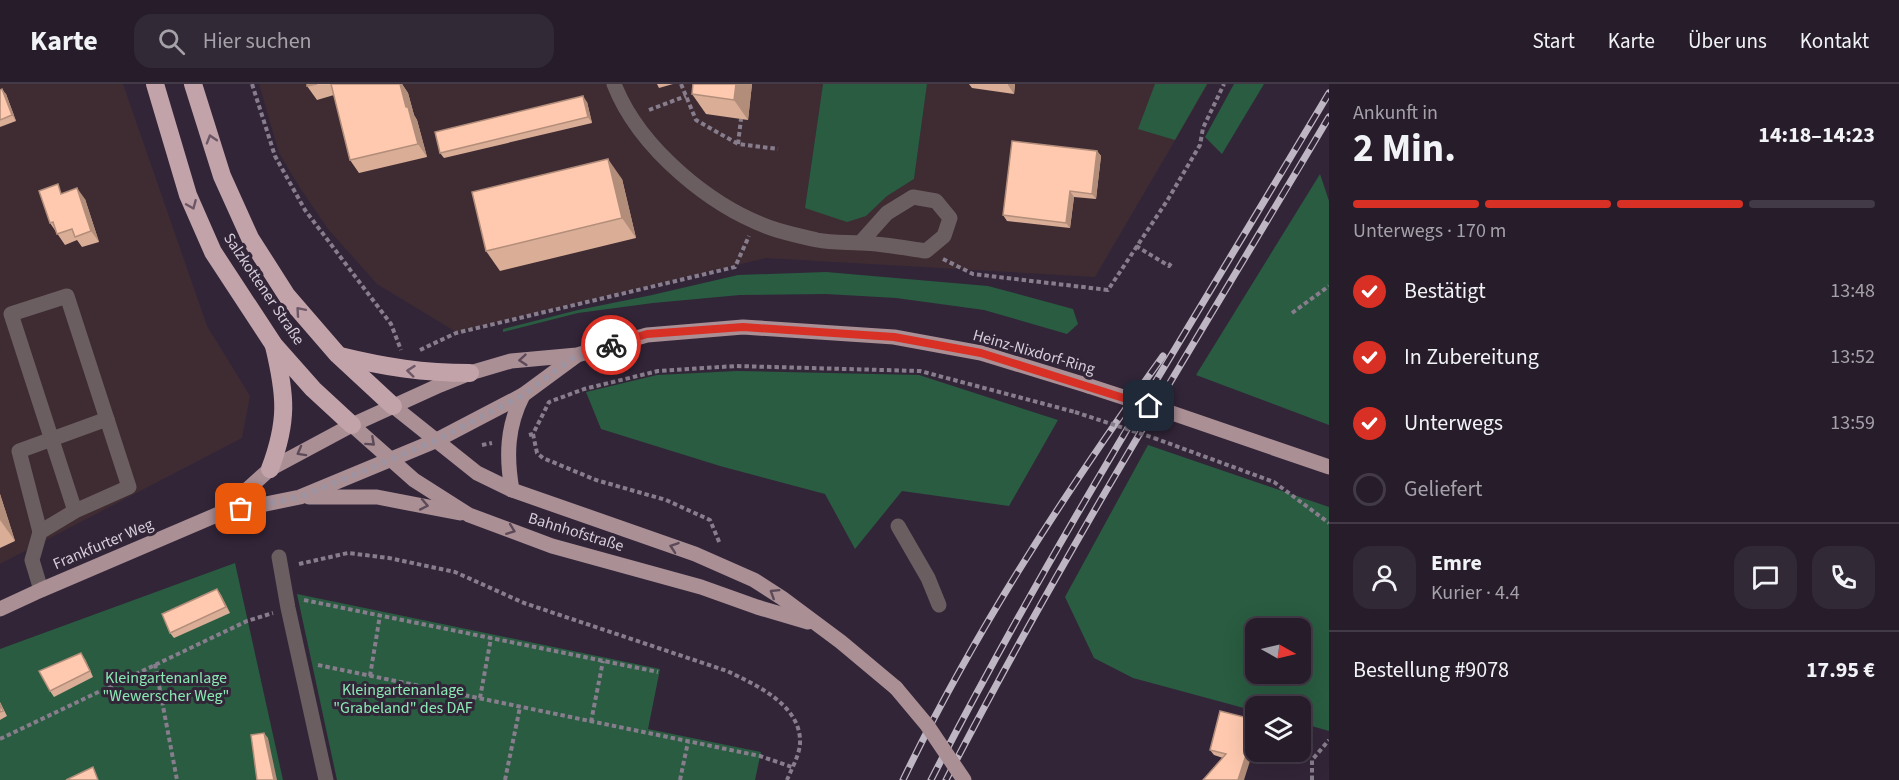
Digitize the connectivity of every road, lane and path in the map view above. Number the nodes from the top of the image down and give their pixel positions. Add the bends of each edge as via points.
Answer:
1 (155, 84) edge
2 (193, 84) edge
3 (252, 84) edge
4 (614, 84) edge
5 (681, 84) edge
6 (1224, 84) edge
7 (686, 96) junction
8 (631, 117) junction
9 (741, 119) dead end
10 (738, 144) junction
11 (778, 149) dead end
12 (755, 222) junction
13 (861, 242) junction
14 (1136, 246) junction
15 (926, 251) junction
16 (1172, 262) dead end
17 (1329, 286) edge
18 (1292, 313) dead end
19 (6, 316) edge
20 (274, 345) junction
21 (338, 355) junction
22 (577, 355) junction
23 (402, 363) junction
24 (470, 373) junction
25 (523, 395) junction
26 (393, 406) junction
27 (107, 419) junction
28 (352, 425) junction
29 (533, 434) junction
30 (51, 438) junction
31 (509, 439) junction
32 (435, 441) junction
33 (482, 445) dead end
34 (390, 459) junction
35 (1329, 467) edge
36 (270, 469) junction
37 (512, 490) junction
38 (300, 497) junction
39 (75, 511) junction
40 (221, 513) junction
41 (470, 514) junction
42 (1329, 523) edge
43 (898, 526) dead end
44 (40, 532) junction
45 (280, 563) joint
46 (729, 568) junction
47 (41, 590) junction
48 (287, 602) junction
49 (939, 605) dead end
50 (0, 609) edge
51 (380, 615) junction
52 (815, 624) junction
53 (491, 638) junction
54 (299, 661) junction
55 (603, 661) junction
56 (154, 664) junction
57 (658, 672) dead end
58 (370, 676) junction
59 (480, 698) junction
60 (520, 706) junction
61 (591, 722) junction
62 (0, 739) edge
63 (1329, 740) edge
64 (688, 742) junction
65 (792, 767) junction
66 (177, 780) edge
67 (326, 780) edge
68 (505, 780) edge
69 (680, 780) edge
70 (787, 780) edge
71 (964, 780) edge
72 (1312, 780) edge

1 -> 20 highway, Salzkottener Straße via 188,195 213,252
21 -> 2 highway, Salzkottener Straße via 287,296 250,238 222,176
3 - 23 path via 274,156 306,210 391,324
4 - 8 street
5 - 7 path
6 - 14 path via 1203,128 1200,145
7 - 8 path
7 - 10 path via 696,120
8 - 12 street via 692,184
9 - 10 path
10 - 11 path
12 - 13 street via 819,240
12 - 23 path via 735,267 456,333
13 - 15 street
13 - 15 street via 887,213 913,197 936,201 950,218 944,236
14 - 15 path via 1108,290 973,274
14 - 16 path via 1169,266
17 - 18 path
19 - 27 street via 67,296
19 - 30 street
20 - 28 highway, Salzkottener Straße
20 - 36 highway via 284,417
21 - 23 highway
21 - 26 highway, Salzkottener Straße
22 -> 24 main road, Heinz-Nixdorf-Ring via 511,361
22 - 25 main road, Heinz-Nixdorf-Ring
22 - 35 main road, Heinz-Nixdorf-Ring, bridge via 647,334 743,327 894,337 981,353
24 -> 23 highway via 432,373
24 - 26 main road, Heinz-Nixdorf-Ring
25 - 31 main road
25 - 32 main road, Heinz-Nixdorf-Ring
26 - 28 main road, Frankfurter Weg
26 - 32 main road, Bahnhofstraße
27 - 30 street
27 - 39 street via 129,487
28 -> 34 main road, Bahnhofstraße
28 -> 36 main road, Frankfurter Weg
29 - 31 path
29 - 42 path, bridge via 549,402 658,371 736,366 920,371 1075,412 1274,482
29 - 46 path via 537,453 543,458 596,480 666,500 710,520
30 - 39 street
30 - 44 street via 19,450
31 - 33 path
31 - 37 main road
32 - 34 main road, Heinz-Nixdorf-Ring
32 - 37 main road, Bahnhofstraße via 477,473
34 - 38 main road, Frankfurter Weg
34 - 41 main road, Bahnhofstraße via 414,480
36 - 40 main road, Frankfurter Weg
46 -> 37 main road, Bahnhofstraße
38 - 40 main road, Frankfurter Weg
38 -> 41 main road via 377,497
39 - 44 street
40 - 47 main road, Frankfurter Weg
41 -> 52 main road, Bahnhofstraße via 552,546 701,587
43 - 49 street
44 - 47 street via 32,560
45 - 48 street
45 - 65 path via 348,554 455,572 524,603 727,671 756,686 789,711 800,745
52 -> 46 main road, Bahnhofstraße via 782,598
47 - 50 main road, Frankfurter Weg
48 - 51 path
48 - 54 street
48 - 56 path
51 - 53 path
51 - 58 path
52 - 71 main road, Bahnhofstraße, bridge via 896,688
53 - 55 path
53 - 59 path
54 - 58 path
54 - 67 street
55 - 57 path
55 - 61 path
56 - 62 path
56 - 66 path
58 - 59 path
59 - 60 path
60 - 61 path
60 - 68 path
61 - 64 path
63 - 72 path via 1312,760
64 - 65 path via 760,756
64 - 69 path
65 - 70 path

